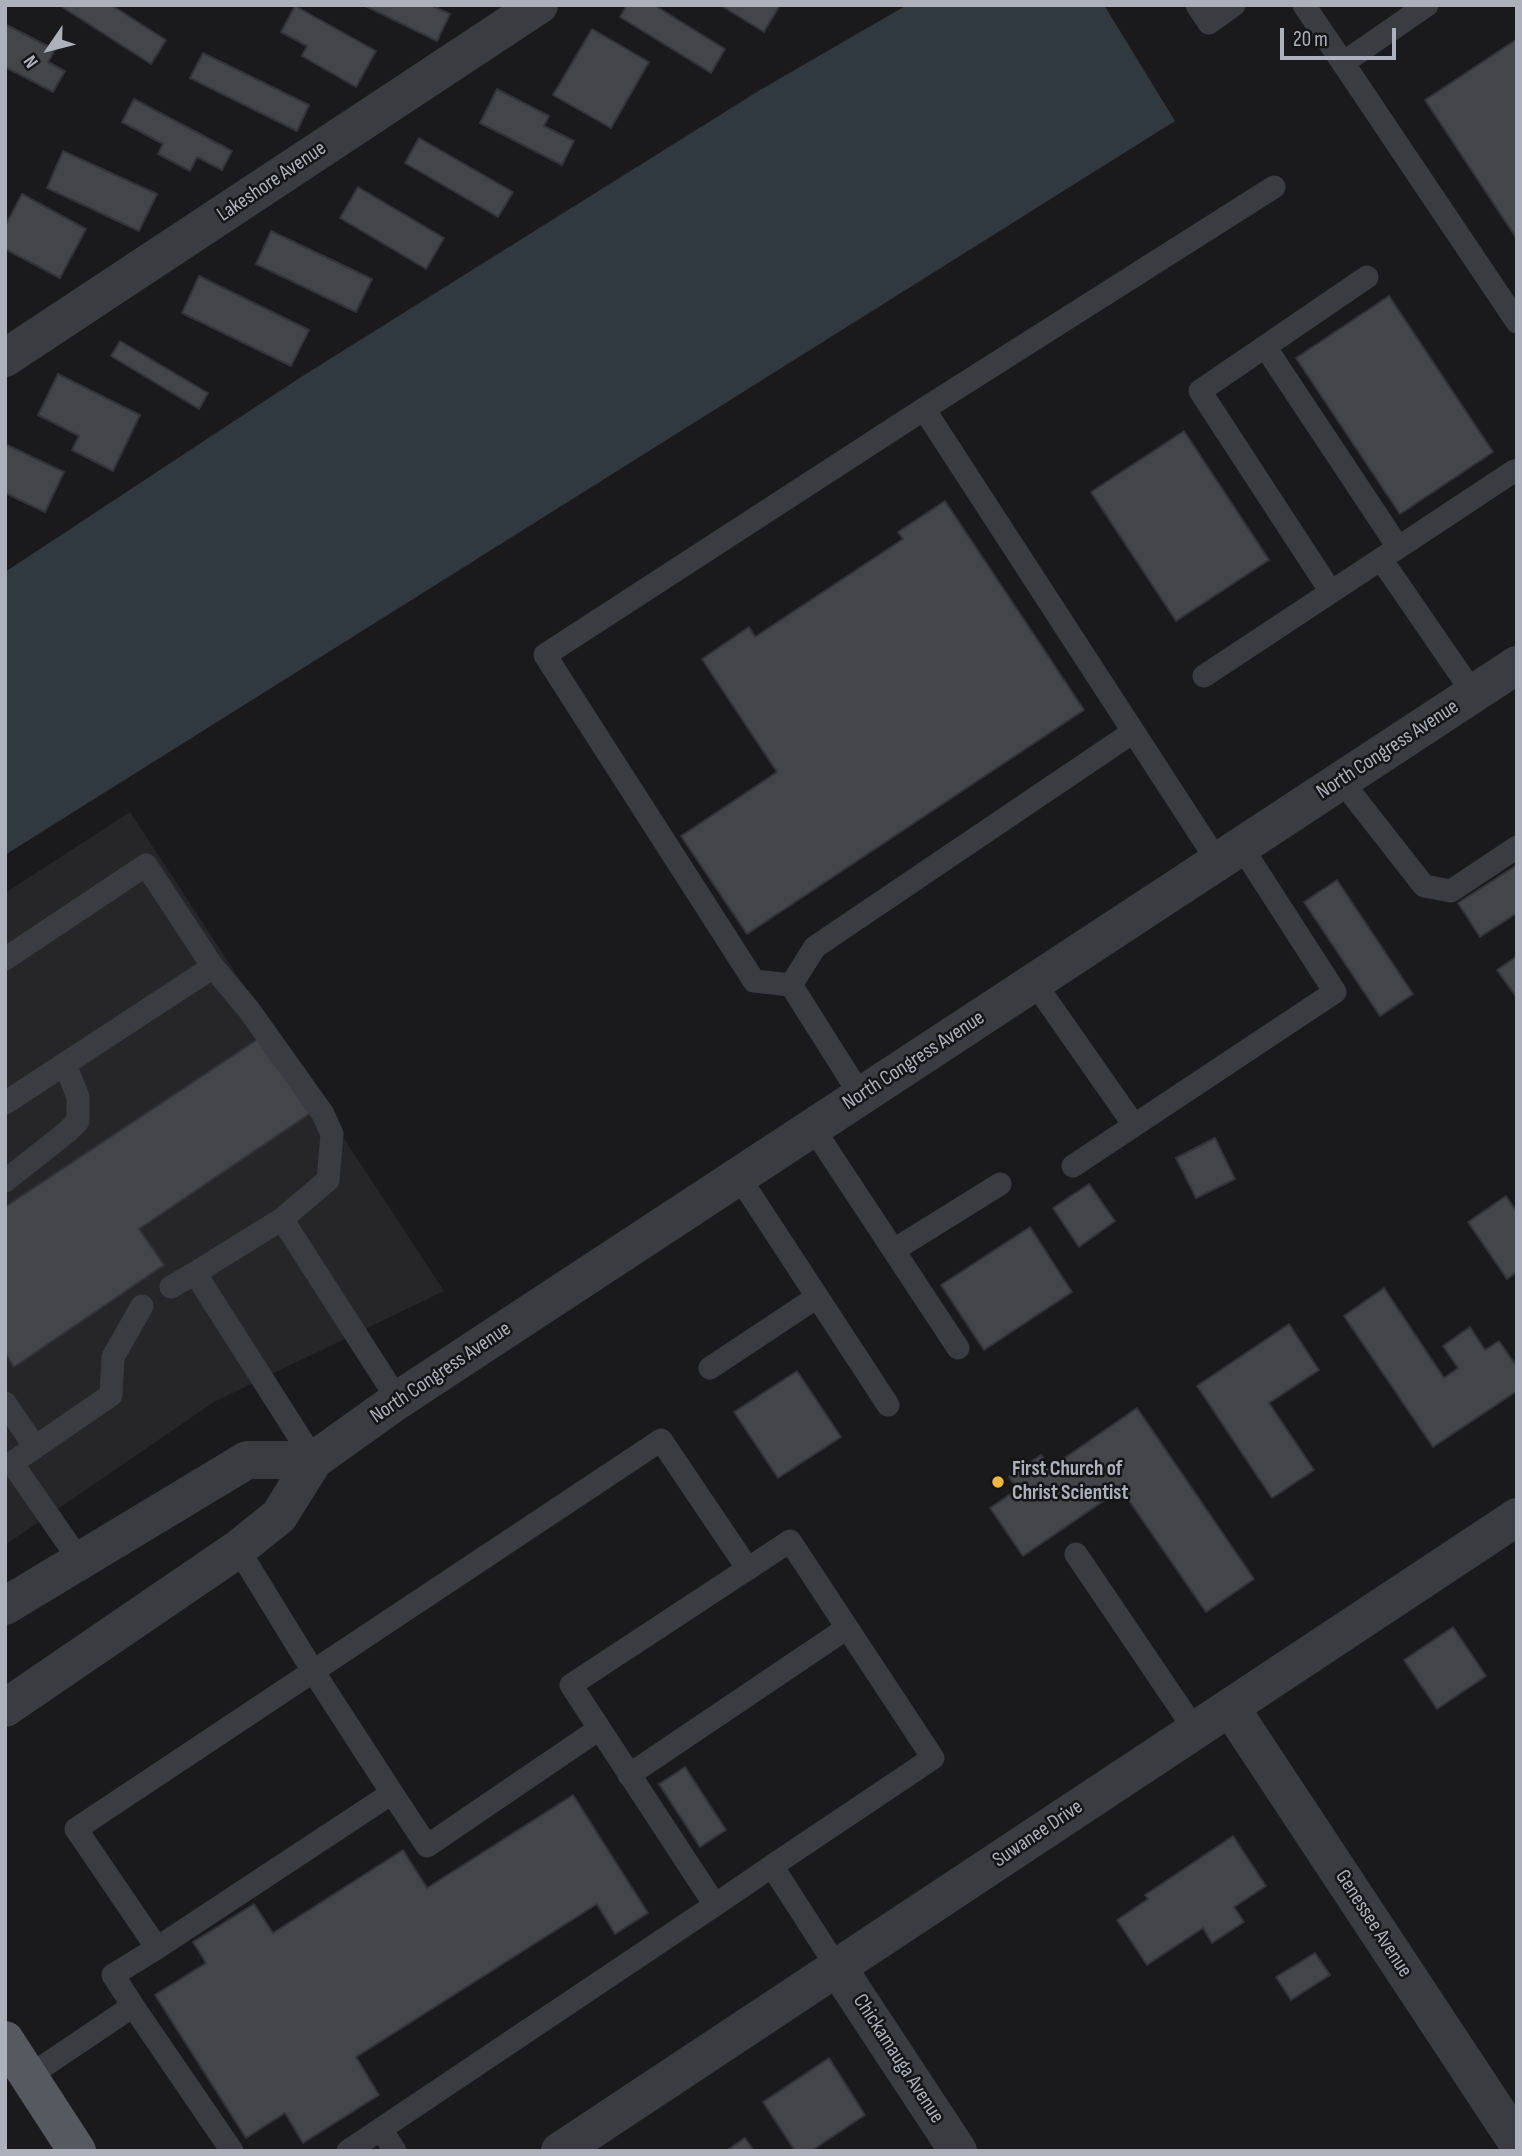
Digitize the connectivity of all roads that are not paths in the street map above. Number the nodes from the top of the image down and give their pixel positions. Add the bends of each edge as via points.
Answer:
1 (538, 5) edge
2 (1197, 5) edge
3 (1234, 5) edge
4 (1304, 5) edge
5 (1427, 5) edge
6 (1342, 63) junction
7 (1274, 187) dead end
8 (1367, 277) dead end
9 (1517, 323) edge
10 (1266, 348) junction
11 (5, 358) edge
12 (924, 410) junction
13 (1514, 471) dead end
14 (1390, 553) junction
15 (1331, 592) junction
16 (1517, 665) edge
17 (1204, 676) dead end
18 (1474, 694) junction
19 (1133, 732) junction
20 (1341, 780) junction
21 (1517, 847) edge
22 (1230, 854) junction
23 (5, 959) edge
24 (214, 967) junction
25 (1034, 982) junction
26 (791, 985) junction
27 (65, 1064) junction
28 (861, 1096) junction
29 (5, 1103) edge
30 (1134, 1125) junction
31 (813, 1128) junction
32 (1073, 1166) dead end
33 (739, 1177) junction
34 (5, 1181) edge
35 (1000, 1184) dead end
36 (282, 1219) junction
37 (894, 1250) junction
38 (195, 1273) junction
39 (171, 1287) dead end
40 (817, 1297) junction
41 (142, 1306) dead end
42 (958, 1348) dead end
43 (710, 1368) dead end
44 (398, 1400) junction
45 (5, 1403) edge
46 (888, 1405) dead end
47 (35, 1447) junction
48 (314, 1460) junction
49 (8, 1465) edge
50 (1517, 1517) edge
51 (238, 1549) junction
52 (1076, 1554) dead end
53 (80, 1561) junction
54 (748, 1569) junction
55 (5, 1606) edge
56 (847, 1628) junction
57 (313, 1671) junction
58 (1230, 1707) junction
59 (5, 1708) edge
60 (600, 1729) junction
61 (1195, 1730) junction
62 (629, 1775) junction
63 (392, 1793) junction
64 (772, 1866) junction
65 (715, 1905) junction
66 (157, 1948) junction
67 (837, 1967) junction
68 (133, 2006) junction
69 (5, 2040) edge
70 (29, 2076) junction
71 (381, 2129) junction
72 (1517, 2142) edge
73 (77, 2151) edge
74 (232, 2151) edge
75 (348, 2151) edge
76 (396, 2151) edge
77 (560, 2151) edge
78 (958, 2151) edge

1 - 11 street, Lakeshore Avenue
2 - 3 lane via 1209,23
4 - 6 lane
5 - 6 lane
6 - 9 lane
7 - 12 lane
8 - 10 lane
10 - 14 lane
10 - 15 lane via 1200,391
12 - 19 lane
12 - 26 lane via 545,655 754,981
13 - 14 lane
14 - 15 lane
14 - 18 lane
15 - 17 lane
16 - 18 street, North Congress Avenue
18 - 20 street, North Congress Avenue
19 - 22 lane
19 - 26 lane via 816,947
20 - 21 lane via 1424,886 1451,891
20 - 22 street, North Congress Avenue
22 - 25 street, North Congress Avenue
22 - 30 lane via 1335,992
23 - 24 lane via 146,865
24 - 27 lane
24 - 36 lane via 323,1114 332,1134 328,1180
25 - 28 street, North Congress Avenue
25 - 30 lane
26 - 28 lane
27 - 29 lane
27 - 34 lane via 78,1097 78,1121
28 - 31 street, North Congress Avenue
30 - 32 lane
31 - 33 street, North Congress Avenue
31 - 37 lane
33 - 40 lane
33 - 44 street, North Congress Avenue
35 - 37 lane
36 - 38 lane
36 - 44 lane
37 - 42 lane
38 - 39 lane
38 - 48 lane
40 - 43 lane
40 - 46 lane
41 - 47 lane via 113,1357 111,1395
44 - 48 street, North Congress Avenue
45 - 47 lane
47 - 49 lane
48 - 51 street, North Congress Avenue via 279,1516
48 - 53 street via 247,1460
49 - 53 lane
50 - 58 street, Suwanee Drive
51 - 57 lane
51 - 59 street, North Congress Avenue
52 - 61 lane
53 - 55 street
54 - 56 lane via 790,1541
54 - 57 lane via 661,1440
54 - 60 lane via 571,1685
56 - 62 lane
56 - 64 lane via 933,1758
57 - 63 lane
57 - 66 lane via 76,1829
58 - 61 street, Suwanee Drive
58 - 72 street, Genessee Avenue
60 - 62 lane
60 - 63 lane via 428,1846
61 - 67 street, Suwanee Drive
62 - 65 lane
63 - 66 lane
64 - 65 lane
64 - 67 lane
65 - 71 lane
66 - 68 lane via 113,1975
67 - 77 street, Suwanee Drive
67 - 78 street, Chickamauga Avenue
68 - 70 lane
68 - 74 lane
69 - 70 main road
70 - 73 main road
71 - 75 lane
71 - 76 lane

